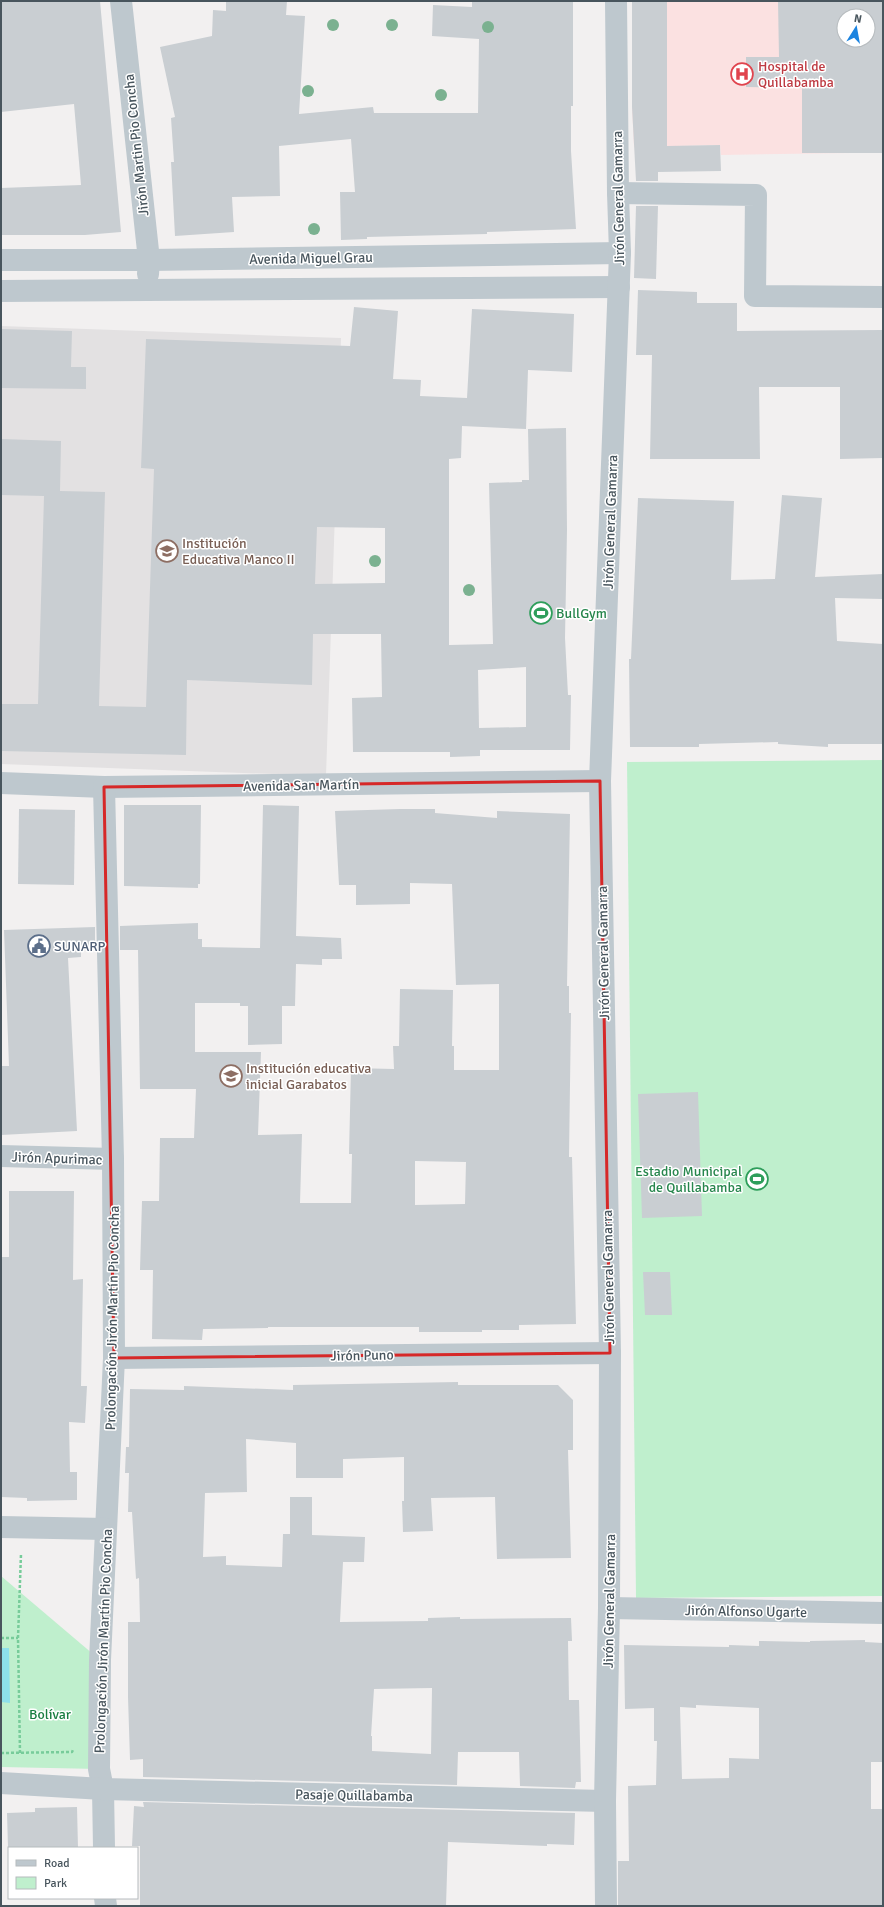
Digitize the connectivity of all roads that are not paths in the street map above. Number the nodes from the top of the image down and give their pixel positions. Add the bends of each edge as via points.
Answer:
1 (121, 1) edge
2 (616, 1) edge
3 (618, 193) junction
4 (620, 253) junction
5 (1, 260) edge
6 (149, 260) junction
7 (619, 287) junction
8 (148, 290) junction
9 (1, 291) edge
10 (883, 297) edge
11 (600, 781) junction
12 (1, 784) edge
13 (104, 787) junction
14 (1, 1156) edge
15 (113, 1159) junction
16 (610, 1353) junction
17 (114, 1358) junction
18 (1, 1527) edge
19 (106, 1529) junction
20 (609, 1608) junction
21 (883, 1613) edge
22 (1, 1783) edge
23 (103, 1789) junction
24 (605, 1801) junction
25 (104, 1847) edge
26 (606, 1906) edge

1 - 6 street, Jirón Martin Pio Concha
2 - 3 street, Jirón General Gamarra
3 - 4 street, Jirón General Gamarra
3 - 10 street via 756,195 755,296
4 - 6 street, Avenida Miguel Grau
4 - 7 street, Jirón General Gamarra
5 - 6 street, Avenida Miguel Grau
6 - 8 street, Jirón Martin Pio Concha
7 - 8 street
7 - 11 street, Jirón General Gamarra
8 - 9 street
11 - 13 street, Avenida San Martín
11 - 16 street, Jirón General Gamarra
12 - 13 street, Avenida San Martín
13 - 15 street, Prolongación Jirón Martín Pio Concha
14 - 15 street, Jirón Apurimac
15 - 17 street, Prolongación Jirón Martín Pio Concha
16 - 17 street, Jirón Puno
16 - 20 street, Jirón General Gamarra
17 - 19 street, Prolongación Jirón Martín Pio Concha
18 - 19 street
19 - 23 street, Prolongación Jirón Martín Pio Concha via 99,1769
20 - 21 street, Jirón Alfonso Ugarte
20 - 24 street, Jirón General Gamarra
22 - 23 street, Pasaje Quillabamba
23 - 24 street, Pasaje Quillabamba
23 - 25 street, Prolongación Jirón Martín Pio Concha
24 - 26 street, Jirón General Gamarra

